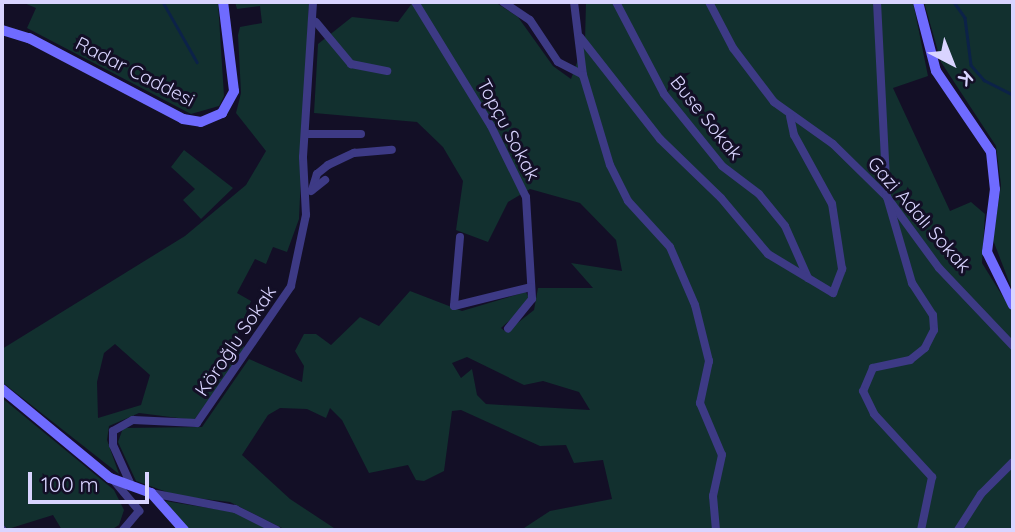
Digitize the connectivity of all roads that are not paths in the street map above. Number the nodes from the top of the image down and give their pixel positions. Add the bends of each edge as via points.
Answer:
1 (223, 2) edge
2 (313, 2) edge
3 (415, 2) edge
4 (503, 2) edge
5 (574, 2) edge
6 (616, 2) edge
7 (709, 2) edge
8 (877, 2) edge
9 (918, 2) edge
10 (316, 22) junction
11 (2, 30) edge
12 (579, 34) junction
13 (387, 71) dead end
14 (583, 75) junction
15 (790, 116) junction
16 (306, 134) junction
17 (362, 134) dead end
18 (392, 150) dead end
19 (325, 180) dead end
20 (309, 192) junction
21 (887, 197) junction
22 (460, 237) dead end
23 (808, 278) junction
24 (531, 287) junction
25 (1013, 305) edge
26 (508, 329) dead end
27 (1013, 346) edge
28 (2, 389) edge
29 (1013, 462) edge
30 (110, 478) junction
31 (131, 485) junction
32 (151, 493) junction
33 (123, 530) edge
34 (184, 530) edge
35 (277, 530) edge
36 (716, 530) edge
37 (921, 530) edge
38 (958, 530) edge

1 - 11 street, Radar Caddesi via 234,91 222,113 201,122 183,119 29,38
2 - 10 street, Köroğlu Sokak
3 - 24 street, Topçu Sokak via 523,188 532,234
4 - 14 street via 534,25 558,62
5 - 12 street
6 - 23 street, Buse Sokak via 664,94 722,166 759,194 785,226
7 - 15 street, Gazi Adalı Sokak via 739,57
8 - 21 street
9 - 25 street via 936,71 991,152 995,189 988,252
10 - 13 street via 351,64
10 - 16 street, Köroğlu Sokak
12 - 14 street
12 - 23 street via 670,151 721,198 768,254
14 - 36 street via 616,180 628,201 664,239 695,305 709,361 700,403 722,455 713,496
15 - 21 street, Gazi Adalı Sokak via 833,144
15 - 23 street, Gazi Adalı Sokak via 794,135 832,204 842,269 841,284 833,293
16 - 17 street
16 - 20 street, Köroğlu Sokak
18 - 20 street via 354,153 328,165 317,174
19 - 20 street
20 - 31 street, Köroğlu Sokak via 291,286 203,418 188,426 133,420 113,430 113,445
21 - 27 street, Gazi Adalı Sokak via 939,268
21 - 37 street via 909,274 933,316 934,330 925,348 910,360 873,368 863,391 874,414 932,477
22 - 24 street via 454,306
24 - 26 street via 530,305
28 - 30 street
29 - 38 street via 981,494
30 - 31 street
30 - 33 street via 138,505 135,521
31 - 32 street
32 - 34 street
32 - 35 street via 235,509

